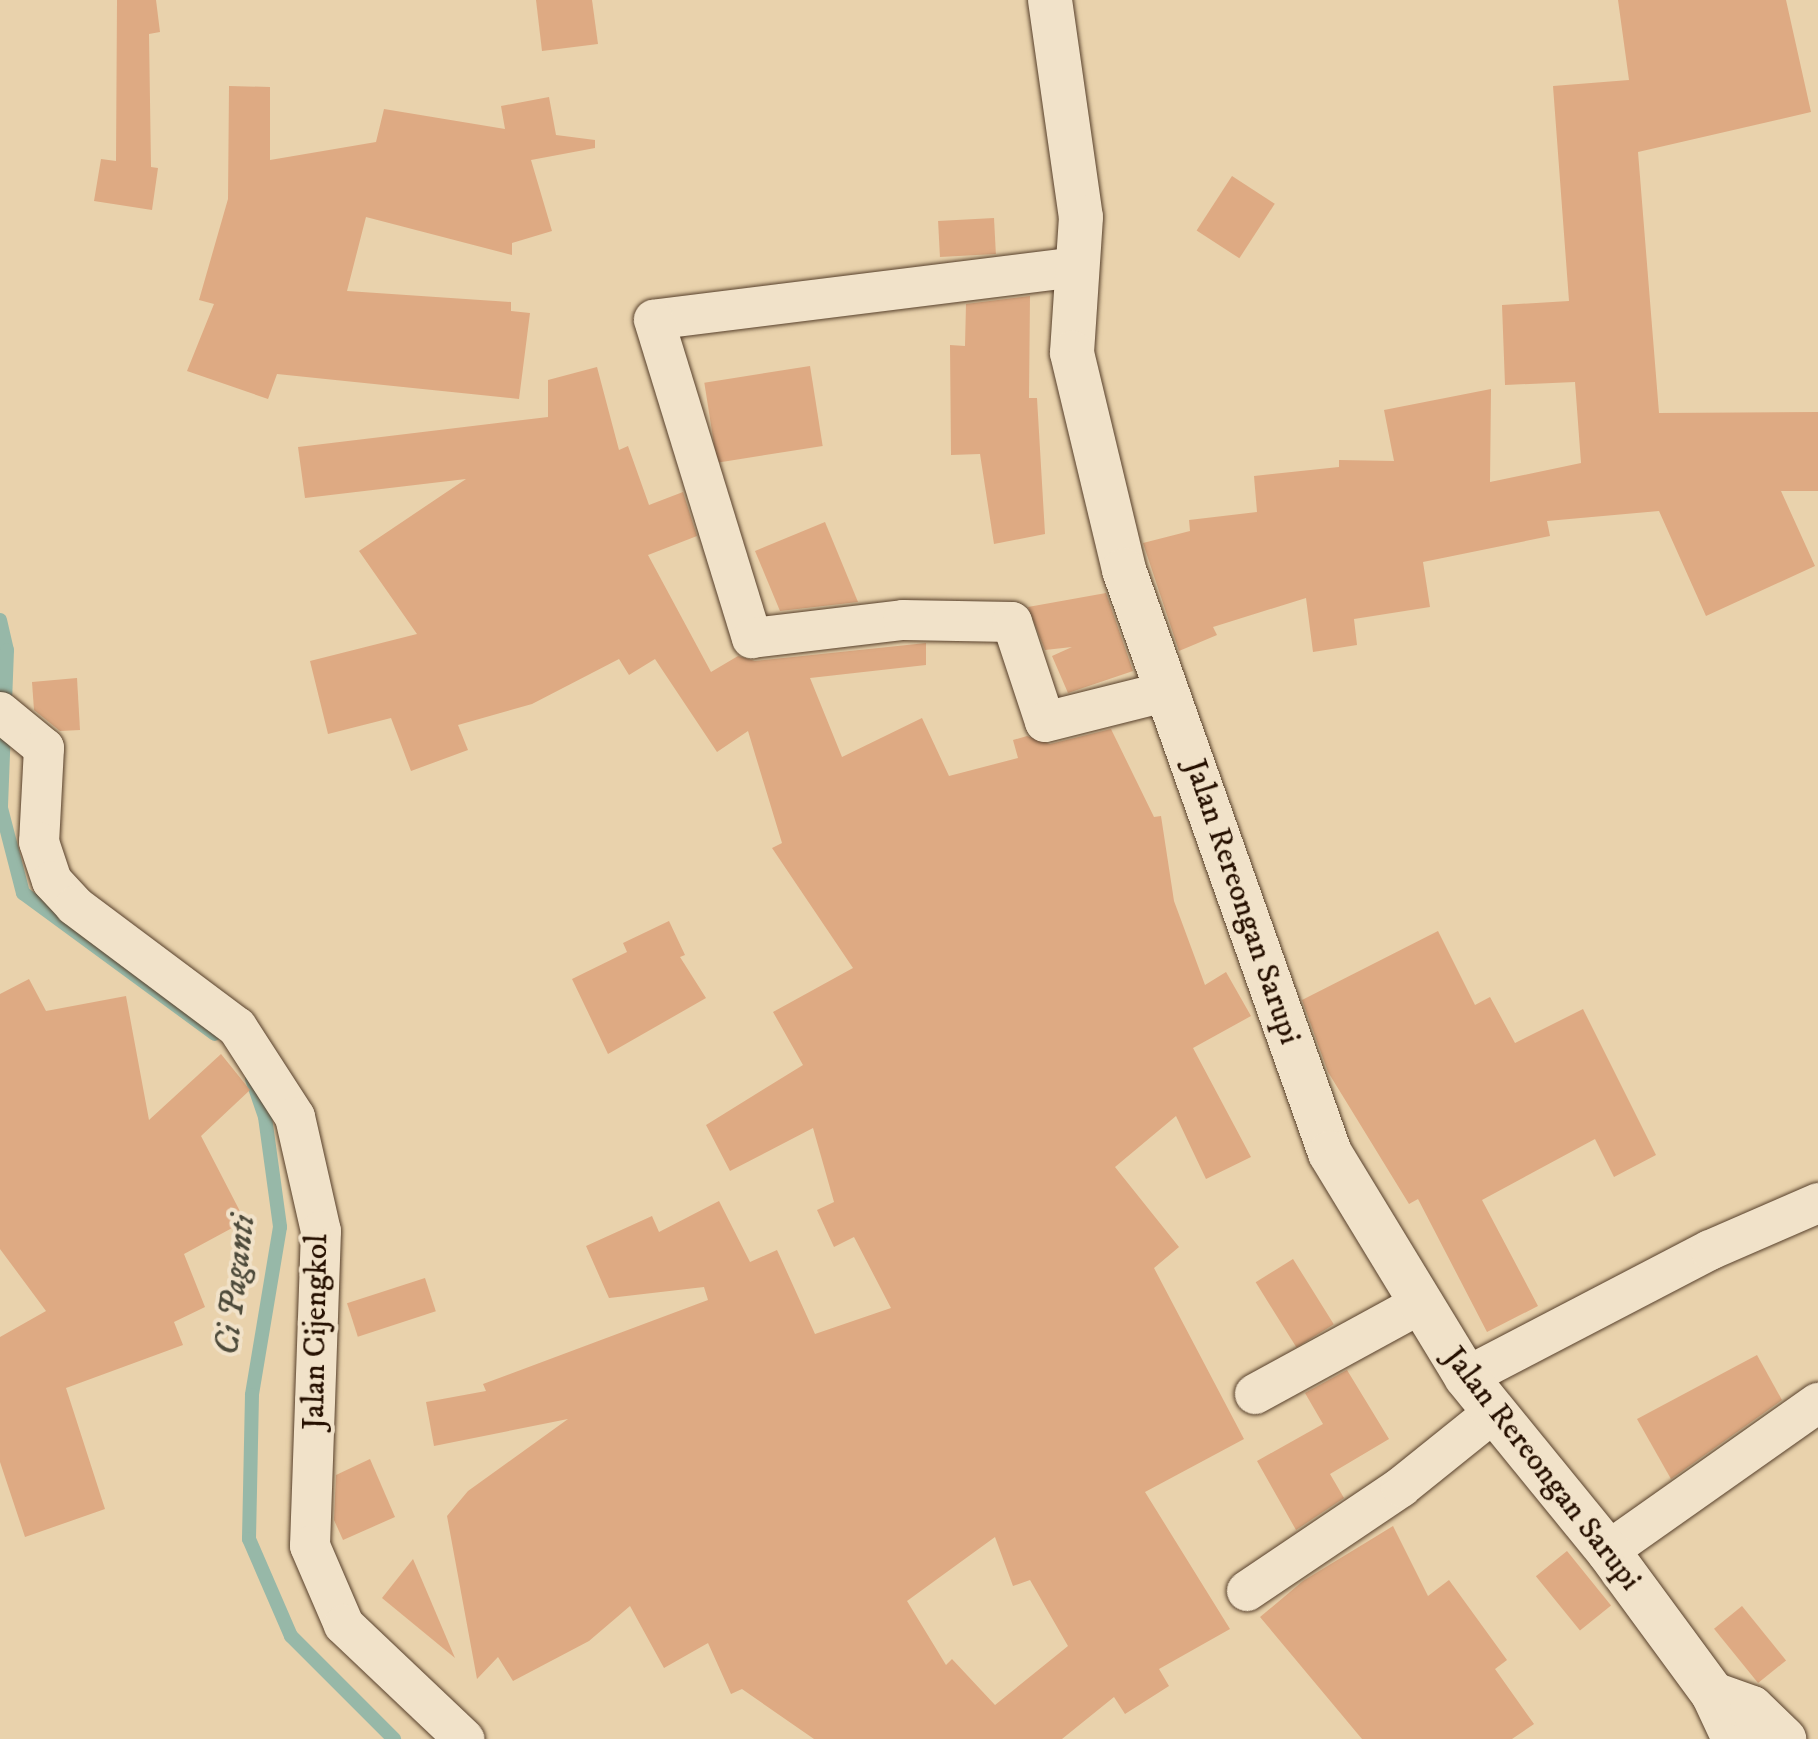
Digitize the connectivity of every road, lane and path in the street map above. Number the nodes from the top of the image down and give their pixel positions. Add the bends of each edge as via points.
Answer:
1 (1050, 0) edge
2 (1077, 267) junction
3 (1168, 691) junction
4 (13, 722) edge
5 (1818, 1203) edge
6 (1418, 1305) junction
7 (1466, 1377) junction
8 (1255, 1394) dead end
9 (1818, 1403) edge
10 (1493, 1413) junction
11 (1608, 1551) junction
12 (1247, 1591) dead end
13 (1727, 1722) edge
14 (464, 1739) edge
15 (1784, 1739) edge

1 - 2 street, Jalan Rereongan Sarupi via 1081,217
2 - 3 street, Jalan Rereongan Sarupi via 1072,353 1124,570
2 - 3 street via 654,320 752,638 903,620 1012,622 1045,722
3 - 6 street, Jalan Rereongan Sarupi via 1330,1153
4 - 14 street, Jalan Cijengkol via 44,748 39,842 52,881 75,906 237,1027 295,1117 321,1231 310,1546 344,1625
5 - 7 street via 1710,1250
6 - 7 street, Jalan Rereongan Sarupi
6 - 8 street
7 - 10 street, Jalan Rereongan Sarupi
9 - 11 street
10 - 11 street, Jalan Rereongan Sarupi
10 - 12 street via 1401,1487
11 - 13 street, Jalan Rereongan Sarupi
13 - 15 street, Jalan Rereongan Sarupi

